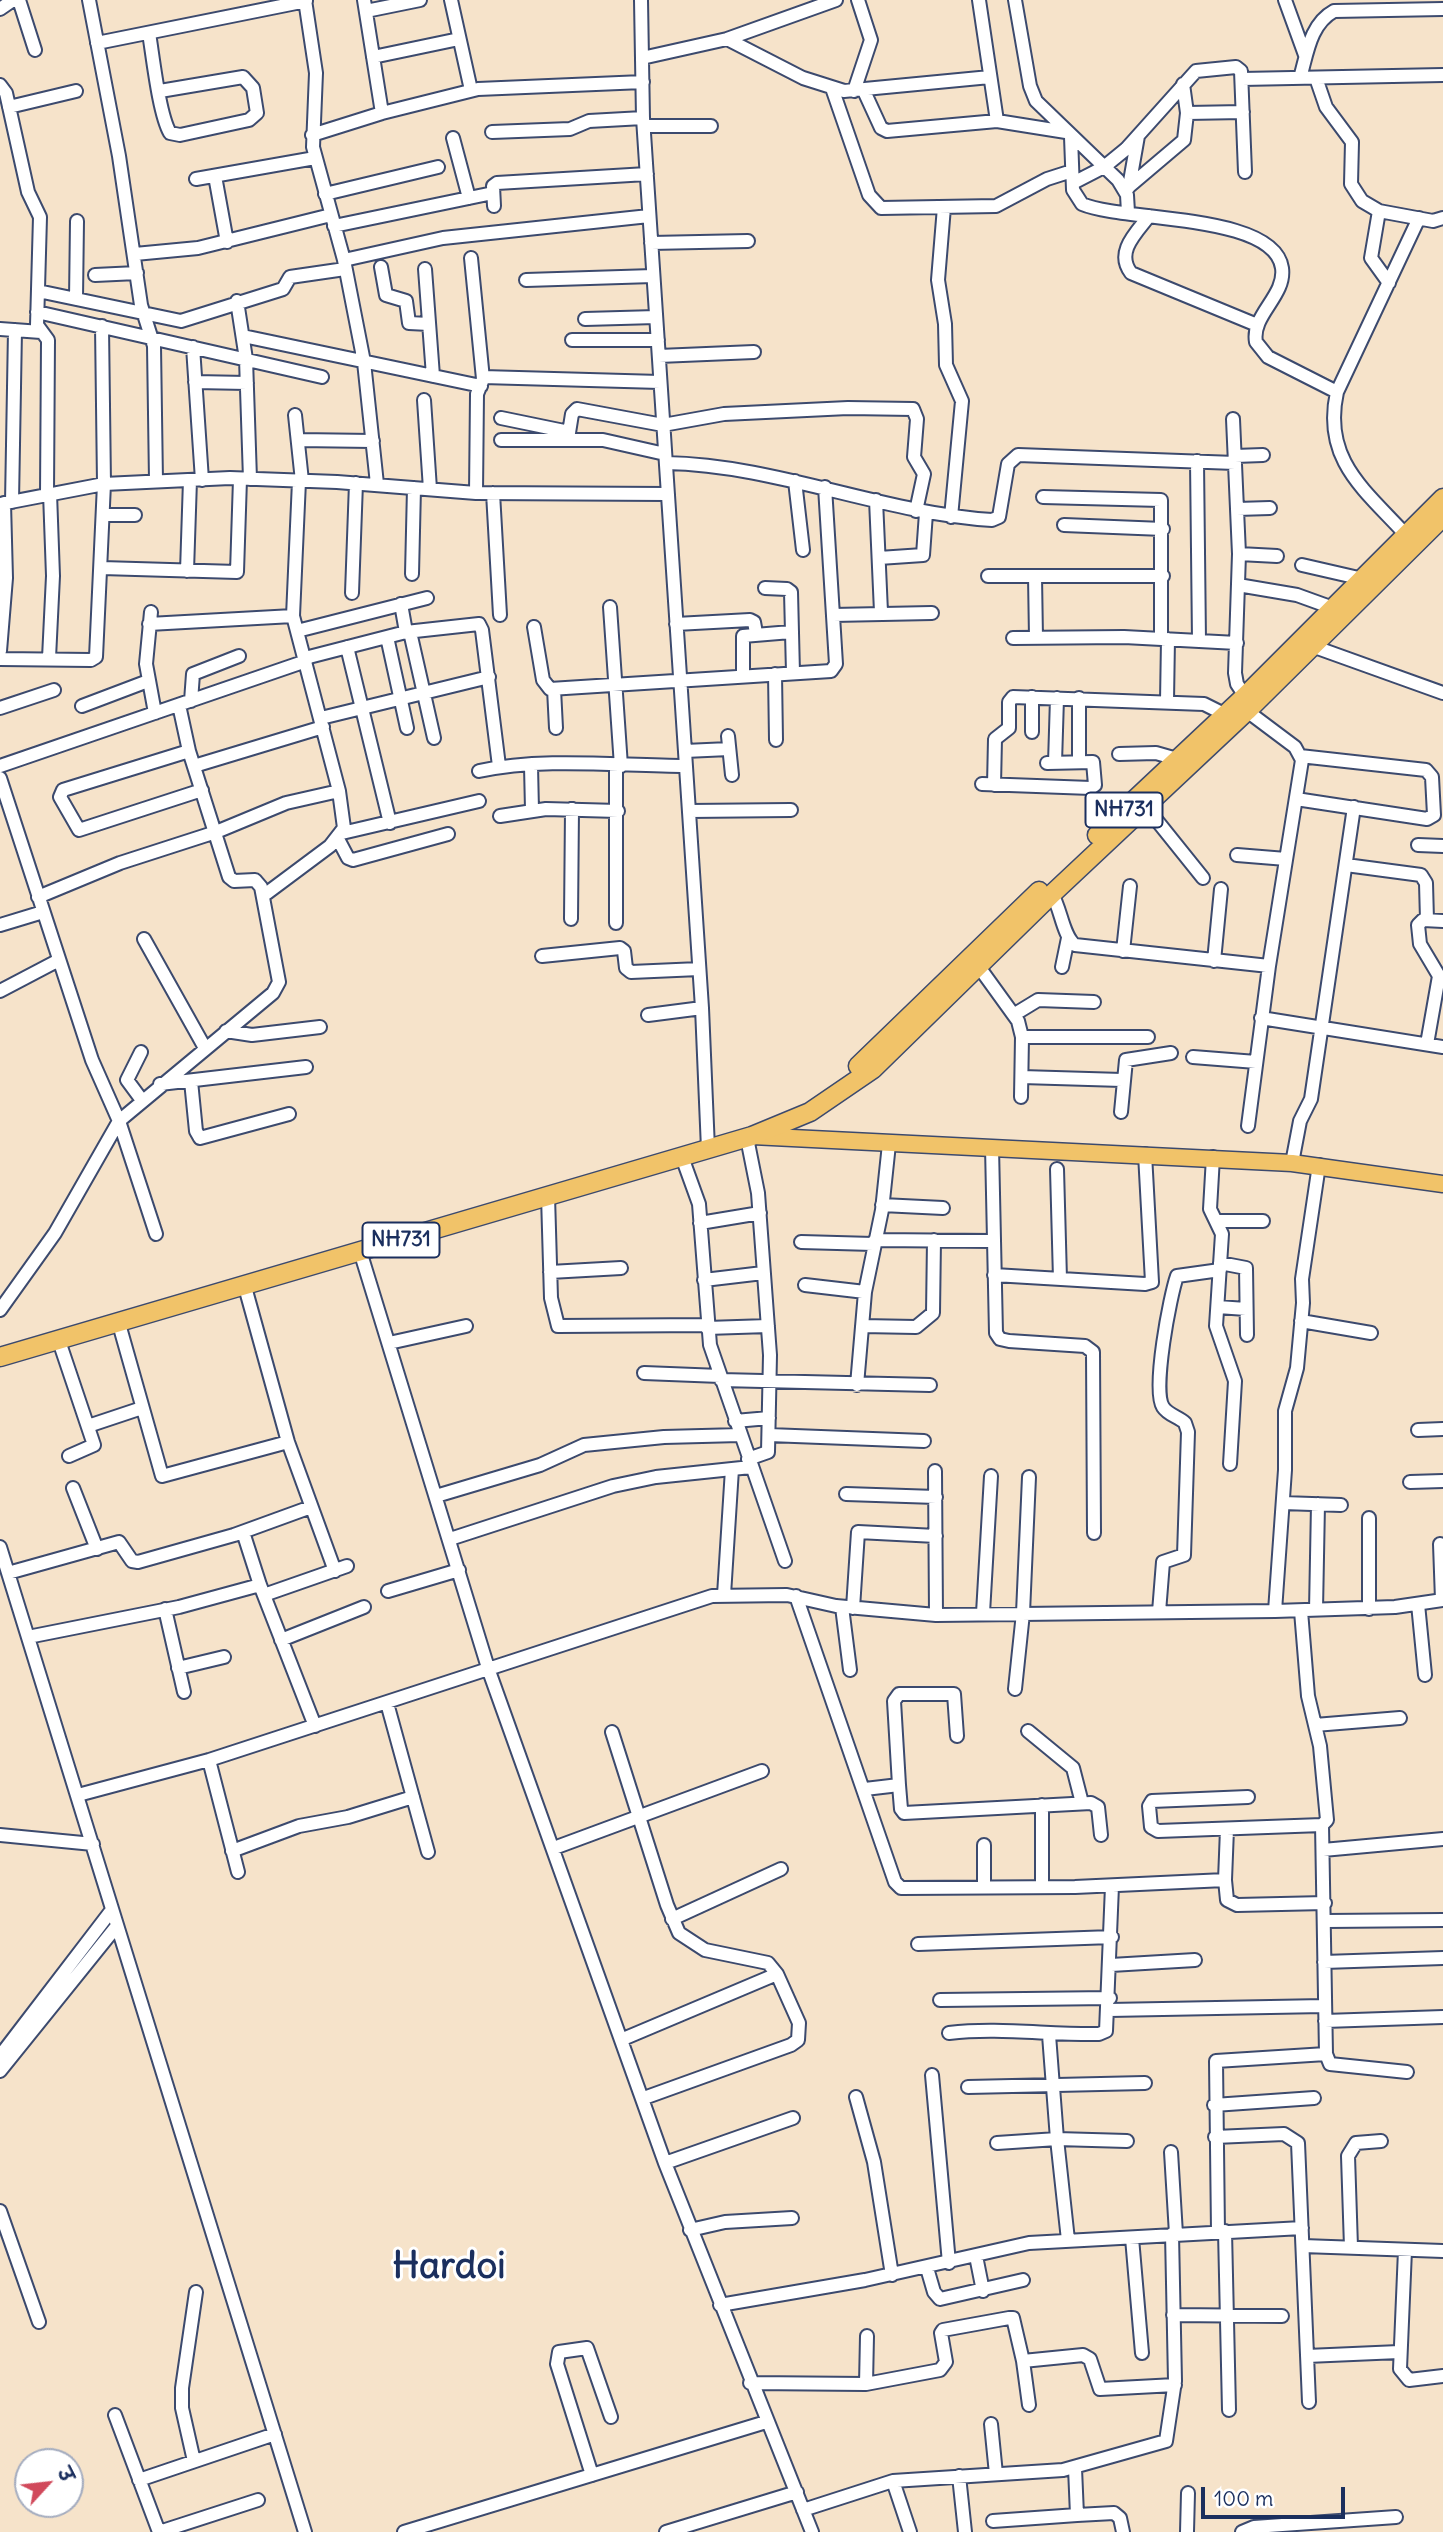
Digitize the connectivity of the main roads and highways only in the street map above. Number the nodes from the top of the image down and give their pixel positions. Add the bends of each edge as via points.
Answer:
1 (1443, 498) edge
2 (1443, 517) edge
3 (1238, 710) junction
4 (798, 1114) junction
5 (750, 1137) junction
6 (1443, 1184) edge
7 (0, 1357) edge

1 - 3 highway, NH731
2 - 3 highway, NH731 via 1312,646
3 - 4 highway, NH731 via 1177,759 864,1062
3 - 4 highway, NH731 via 1146,807 873,1069 832,1099
4 - 5 highway, NH731
5 - 6 main road via 1213,1157 1319,1165
5 - 7 highway, NH731

